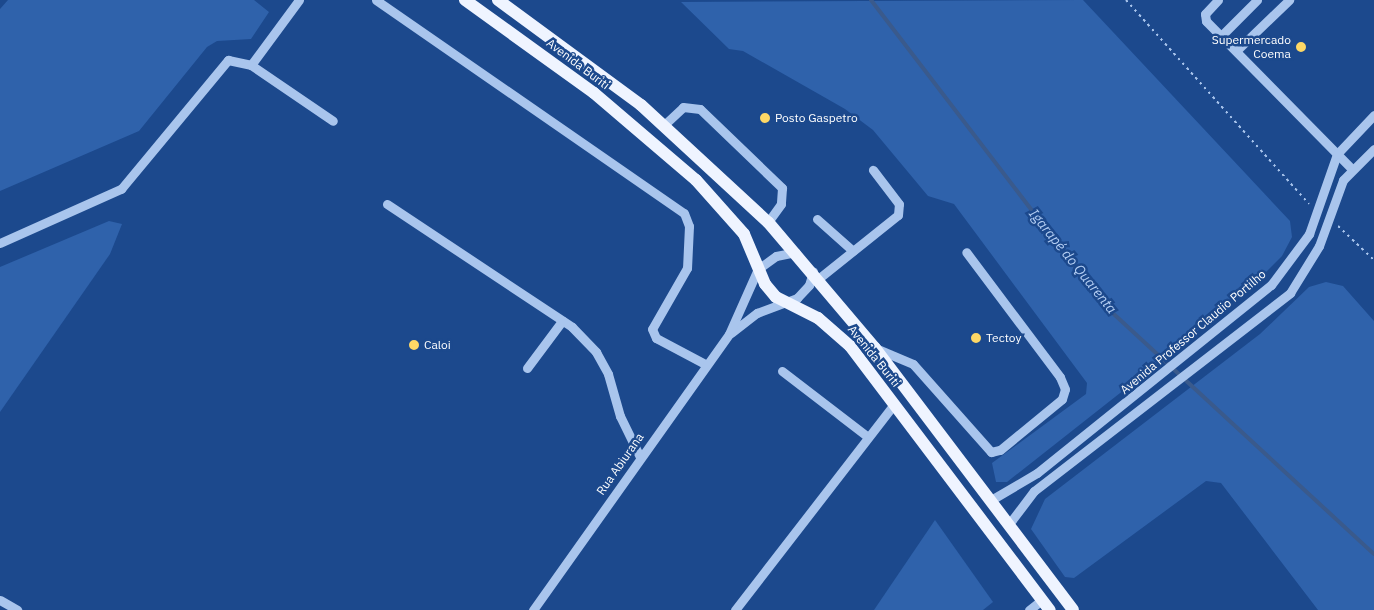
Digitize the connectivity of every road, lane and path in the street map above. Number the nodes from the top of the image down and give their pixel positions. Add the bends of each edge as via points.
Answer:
1 (299, 0) edge
2 (376, 0) edge
3 (465, 0) edge
4 (498, 0) edge
5 (1126, 0) edge
6 (1218, 0) edge
7 (1258, 0) edge
8 (1289, 0) edge
9 (1221, 36) junction
10 (1236, 51) junction
11 (250, 65) junction
12 (1374, 115) edge
13 (333, 121) dead end
14 (664, 125) junction
15 (1374, 149) edge
16 (1337, 154) junction
17 (1352, 169) junction
18 (873, 170) dead end
19 (387, 204) dead end
20 (1316, 211) junction
21 (1329, 217) junction
22 (817, 220) dead end
23 (768, 222) junction
24 (0, 243) edge
25 (854, 251) junction
26 (796, 252) junction
27 (966, 252) dead end
28 (1374, 260) edge
29 (758, 269) junction
30 (816, 276) junction
31 (786, 303) junction
32 (562, 321) junction
33 (729, 334) junction
34 (875, 348) junction
35 (705, 364) junction
36 (527, 368) dead end
37 (782, 371) dead end
38 (894, 404) junction
39 (868, 437) junction
40 (640, 456) junction
41 (991, 500) junction
42 (1009, 524) junction
43 (0, 600) edge
44 (1042, 600) junction
45 (17, 610) edge
46 (533, 610) edge
47 (735, 610) edge
48 (1029, 610) edge
49 (1050, 610) edge
50 (1073, 610) edge

1 - 11 street
2 - 35 street via 684,213 689,226 687,268 652,328 656,338
3 - 29 main road, Avenida Buriti via 574,77 696,180 744,234
4 - 14 main road, Avenida Buriti
5 - 20 path
6 - 9 street via 1205,16
7 - 9 street
8 - 10 street
9 - 10 street
10 - 16 street
11 - 13 street
11 - 24 street via 235,59 217,68 140,170 121,188
12 - 16 street, Avenida Professor Claudio Portilho
14 - 23 main road, Avenida Buriti
14 - 23 street via 683,107 700,109 782,188 782,204
15 - 17 street
16 - 17 street
16 - 20 street, Avenida Professor Claudio Portilho
17 - 21 street
18 - 25 street via 900,212
19 - 32 street
20 - 41 street, Avenida Professor Claudio Portilho via 1301,249 1281,275 1156,381 1028,480
21 - 28 path
21 - 42 street via 1309,266 1290,293 1034,491
22 - 25 street
23 - 26 main road, Avenida Buriti
25 - 30 street
26 - 29 street via 776,256
26 - 30 main road, Avenida Buriti
27 - 34 street via 1060,376 1065,389 1062,399 1000,450 991,452 913,364
29 - 31 main road, Avenida Buriti via 766,284
29 - 33 street, Rua Abiurana
30 - 31 street, Rua Abiurana via 804,292
30 - 34 main road, Avenida Buriti
31 - 33 street, Rua Abiurana via 757,313
31 - 38 main road, Avenida Buriti via 835,330
32 - 36 street
32 - 40 street via 596,352
33 - 35 street, Rua Abiurana
34 - 41 main road, Avenida Buriti
35 - 40 street, Rua Abiurana
37 - 39 street
38 - 39 street
38 - 44 main road, Avenida Buriti
39 - 47 street
40 - 46 street, Rua Abiurana
41 - 42 main road, Avenida Buriti
42 - 50 main road, Avenida Buriti
43 - 45 street
44 - 48 street
44 - 49 main road, Avenida Buriti

